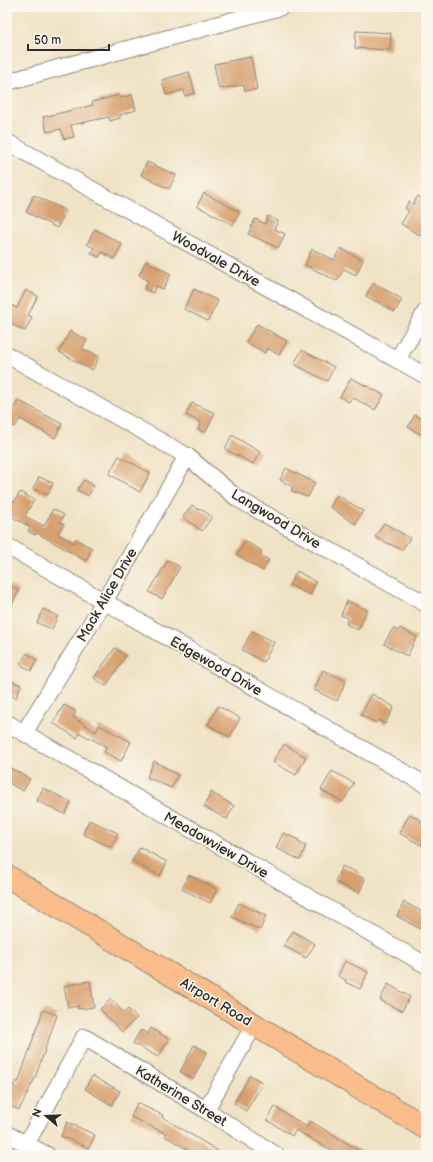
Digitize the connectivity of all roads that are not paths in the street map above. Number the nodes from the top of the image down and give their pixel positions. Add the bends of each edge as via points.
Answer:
1 (281, 7) edge
2 (7, 82) edge
3 (7, 142) edge
4 (426, 311) edge
5 (7, 355) edge
6 (397, 360) junction
7 (426, 376) edge
8 (187, 456) junction
9 (7, 546) edge
10 (104, 602) junction
11 (426, 604) edge
12 (7, 723) edge
13 (24, 733) junction
14 (426, 785) edge
15 (7, 876) edge
16 (426, 966) edge
17 (254, 1025) junction
18 (206, 1110) junction
19 (426, 1128) edge
20 (7, 1134) edge
21 (27, 1143) junction
22 (47, 1155) edge
23 (276, 1155) edge

1 - 2 street
3 - 6 street, Woodvale Drive
4 - 6 street
5 - 8 street, Langwood Drive
6 - 7 street, Woodvale Drive
8 - 10 street, Mack Alice Drive
8 - 11 street, Langwood Drive via 238,499
9 - 10 street, Edgewood Drive
10 - 13 street, Mack Alice Drive
10 - 14 street, Edgewood Drive
12 - 13 street, Meadowview Drive
13 - 16 street, Meadowview Drive
15 - 17 highway, Airport Road
17 - 18 street
17 - 19 highway, Airport Road
18 - 21 street, Katherine Street via 84,1037
18 - 23 street, Katherine Street
20 - 21 street
21 - 22 street

